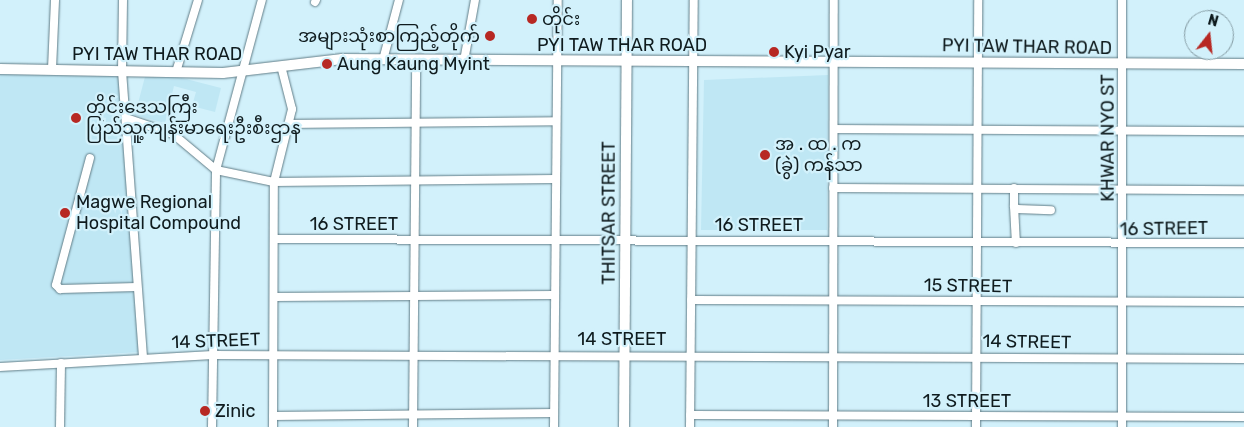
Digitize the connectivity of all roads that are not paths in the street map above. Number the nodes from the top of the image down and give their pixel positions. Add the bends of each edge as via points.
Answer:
1 (55, 0) edge
2 (123, 0) edge
3 (198, 0) edge
4 (262, 0) edge
5 (399, 0) edge
6 (475, 0) edge
7 (558, 0) edge
8 (627, 0) edge
9 (694, 0) edge
10 (834, 0) edge
11 (978, 0) edge
12 (1122, 0) edge
13 (383, 60) junction
14 (416, 60) junction
15 (464, 60) junction
16 (556, 61) junction
17 (627, 61) junction
18 (693, 62) junction
19 (834, 62) junction
20 (978, 63) junction
21 (1244, 64) edge
22 (1124, 65) junction
23 (281, 66) junction
24 (0, 69) edge
25 (52, 69) junction
26 (122, 71) junction
27 (176, 72) junction
28 (243, 72) junction
29 (126, 118) junction
30 (555, 121) junction
31 (290, 124) junction
32 (416, 124) junction
33 (834, 129) junction
34 (978, 130) junction
35 (1123, 130) junction
36 (1244, 131) edge
37 (90, 158) dead end
38 (216, 170) junction
39 (555, 179) junction
40 (415, 180) junction
41 (274, 182) junction
42 (833, 188) junction
43 (977, 188) junction
44 (1014, 188) junction
45 (1123, 188) junction
46 (1244, 190) edge
47 (1014, 206) junction
48 (1052, 210) dead end
49 (274, 239) junction
50 (415, 240) junction
51 (554, 240) junction
52 (626, 240) junction
53 (691, 240) junction
54 (833, 241) junction
55 (976, 243) junction
56 (1244, 243) edge
57 (1016, 244) junction
58 (1123, 245) junction
59 (137, 287) junction
60 (554, 295) junction
61 (414, 296) junction
62 (274, 297) junction
63 (691, 300) junction
64 (833, 300) junction
65 (977, 300) junction
66 (1244, 302) edge
67 (1122, 304) junction
68 (273, 354) junction
69 (414, 354) junction
70 (555, 354) junction
71 (625, 354) junction
72 (213, 355) junction
73 (690, 355) junction
74 (976, 356) junction
75 (833, 357) junction
76 (143, 358) junction
77 (1122, 359) junction
78 (1244, 359) edge
79 (61, 363) junction
80 (0, 367) edge
81 (554, 413) junction
82 (413, 414) junction
83 (690, 415) junction
84 (273, 416) junction
85 (833, 416) junction
86 (976, 416) junction
87 (1122, 416) junction
88 (1244, 417) edge
89 (60, 427) edge
90 (212, 427) edge
91 (273, 427) edge
92 (413, 427) edge
93 (554, 427) edge
94 (624, 427) edge
95 (690, 427) edge
96 (833, 427) edge
97 (976, 427) edge
98 (1122, 427) edge

1 - 25 street
2 - 26 street
3 - 27 street
4 - 28 street
5 - 13 street
6 - 15 street
7 - 16 street
8 - 17 street, THITSAR STREET
9 - 18 street
10 - 19 street
11 - 20 street
12 - 22 street, KHWAR NYO ST
13 - 14 street, PYI TAW THAR ROAD
13 - 23 street, PYI TAW THAR ROAD
14 - 15 street, PYI TAW THAR ROAD
14 - 32 street
15 - 16 street, PYI TAW THAR ROAD
16 - 17 street, PYI TAW THAR ROAD
16 - 30 street
17 - 18 street, PYI TAW THAR ROAD
17 - 52 street, THITSAR STREET
18 - 19 street, PYI TAW THAR ROAD
18 - 53 street
19 - 20 street, PYI TAW THAR ROAD
19 - 33 street
20 - 22 street, PYI TAW THAR ROAD
20 - 34 street
21 - 22 street, PYI TAW THAR ROAD
22 - 35 street, KHWAR NYO ST
23 - 28 street, PYI TAW THAR ROAD
23 - 31 street via 292,108
24 - 25 street, PYI TAW THAR ROAD
25 - 26 street, PYI TAW THAR ROAD
26 - 27 street, PYI TAW THAR ROAD
26 - 29 street
27 - 28 street, PYI TAW THAR ROAD
28 - 38 street
29 - 38 street via 173,134
29 - 59 street
30 - 32 street
30 - 39 street
31 - 32 street
31 - 41 street
32 - 40 street
33 - 34 street
33 - 42 street
34 - 35 street
34 - 43 street
35 - 36 street
35 - 45 street, KHWAR NYO ST
37 - 59 street via 56,285 60,289
38 - 41 street
38 - 72 street
39 - 40 street
39 - 51 street
40 - 41 street
40 - 50 street
41 - 49 street
42 - 43 street
42 - 54 street
43 - 44 street
43 - 55 street
44 - 45 street
44 - 47 street
45 - 46 street
45 - 58 street, KHWAR NYO ST
47 - 48 street
47 - 57 street
49 - 50 street, 16 STREET
49 - 62 street
50 - 51 street, 16 STREET
50 - 61 street
51 - 52 street, 16 STREET
51 - 60 street
52 - 53 street, 16 STREET
52 - 71 street, THITSAR STREET
53 - 54 street, 16 STREET
53 - 63 street
54 - 55 street, 16 STREET
54 - 64 street
55 - 57 street, 16 STREET
55 - 65 street
56 - 58 street, 16 STREET
57 - 58 street, 16 STREET
58 - 67 street, KHWAR NYO ST
59 - 76 street
60 - 61 street
60 - 70 street
61 - 62 street
61 - 69 street
62 - 68 street
63 - 64 street, 15 STREET
63 - 73 street
64 - 65 street, 15 STREET
64 - 75 street
65 - 67 street, 15 STREET
65 - 74 street
66 - 67 street, 15 STREET
67 - 77 street, KHWAR NYO ST
68 - 69 street, 14 STREET
68 - 72 street, 14 STREET
68 - 84 street
69 - 70 street, 14 STREET
69 - 82 street
70 - 71 street, 14 STREET
70 - 81 street
71 - 73 street, 14 STREET
71 - 94 street, THITSAR STREET
72 - 76 street, 14 STREET
72 - 90 street
73 - 75 street, 14 STREET
73 - 83 street
74 - 75 street, 14 STREET
74 - 77 street, 14 STREET
74 - 86 street
75 - 85 street
76 - 79 street, 14 STREET
77 - 78 street, 14 STREET
77 - 87 street, KHWAR NYO ST
79 - 80 street, 14 STREET
79 - 89 street
81 - 82 street
81 - 93 street
82 - 84 street
82 - 92 street
83 - 85 street, 13 STREET
83 - 95 street
84 - 91 street
85 - 86 street, 13 STREET
85 - 96 street
86 - 87 street, 13 STREET
86 - 97 street
87 - 88 street, 13 STREET
87 - 98 street, KHWAR NYO ST

